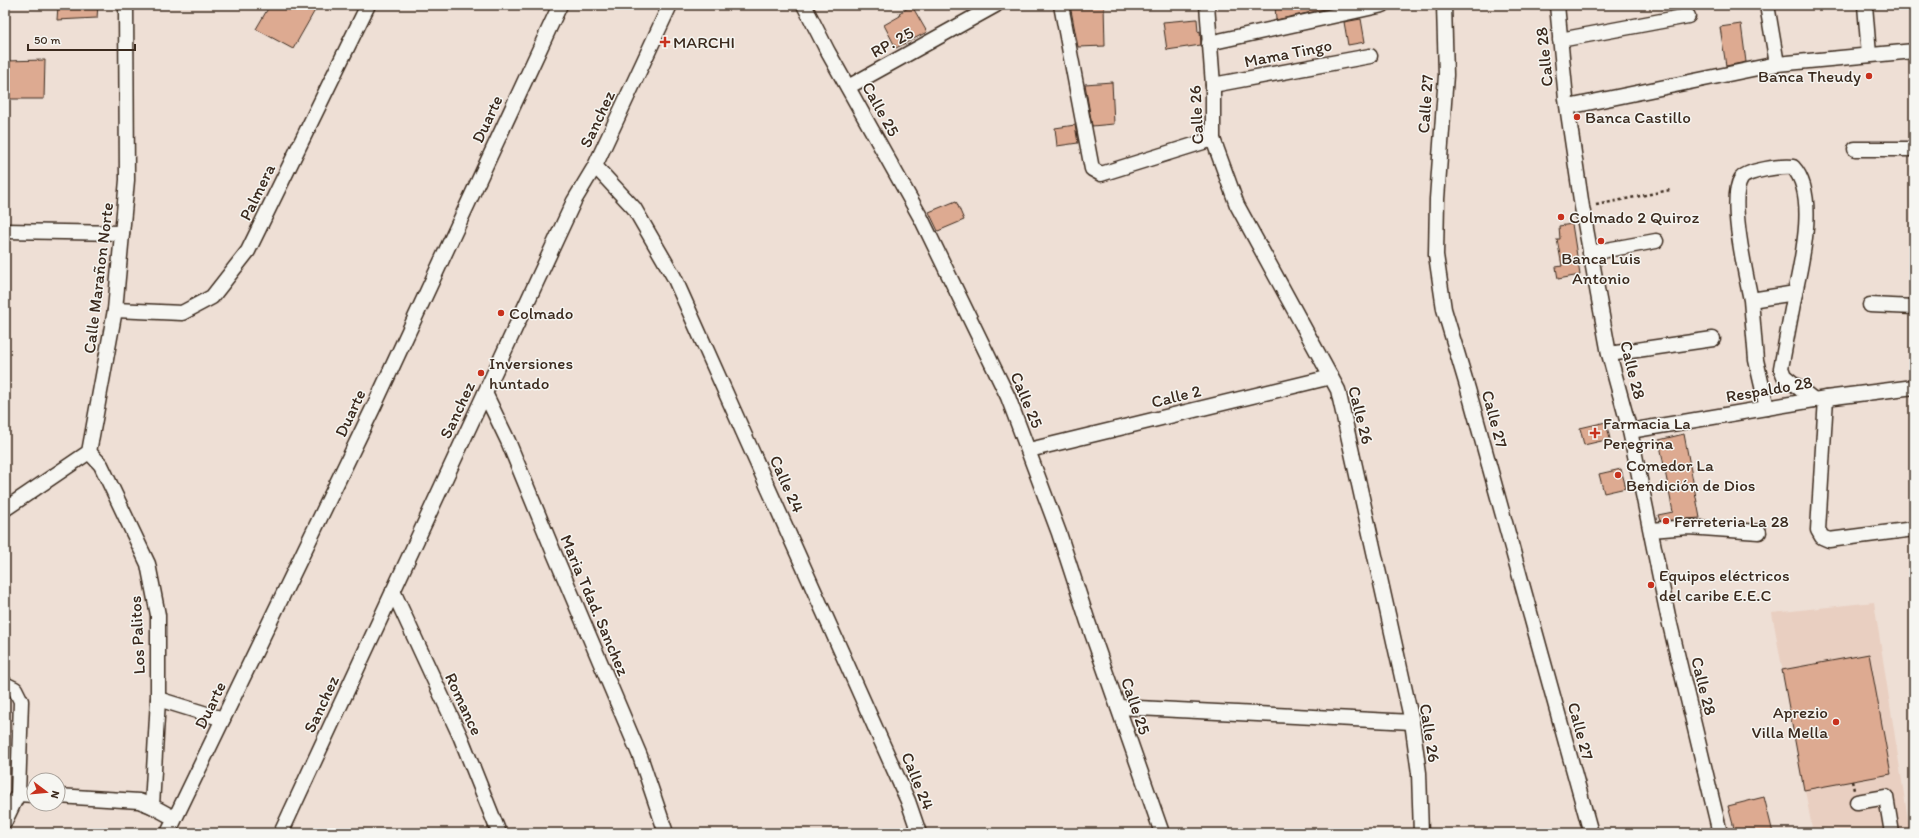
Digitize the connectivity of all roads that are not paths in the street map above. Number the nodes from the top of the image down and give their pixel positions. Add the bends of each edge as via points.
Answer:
1 (126, 5) edge
2 (368, 5) edge
3 (560, 5) edge
4 (670, 5) edge
5 (804, 5) edge
6 (996, 5) edge
7 (1061, 5) edge
8 (1207, 5) edge
9 (1383, 5) edge
10 (1444, 5) edge
11 (1557, 5) edge
12 (1767, 5) edge
13 (1865, 5) edge
14 (1688, 16) dead end
15 (1560, 40) junction
16 (1209, 43) junction
17 (1914, 51) edge
18 (1870, 55) junction
19 (1370, 56) dead end
20 (1777, 64) junction
21 (1212, 85) junction
22 (848, 87) junction
23 (1568, 107) junction
24 (1213, 139) junction
25 (1855, 149) dead end
26 (1914, 149) edge
27 (595, 166) junction
28 (5, 231) edge
29 (122, 233) junction
30 (1656, 241) dead end
31 (1590, 253) junction
32 (1795, 293) junction
33 (1751, 300) junction
34 (1870, 305) dead end
35 (1914, 307) edge
36 (115, 310) junction
37 (1713, 339) dead end
38 (1609, 354) junction
39 (1331, 377) junction
40 (1914, 387) edge
41 (485, 393) junction
42 (1820, 399) junction
43 (1767, 408) junction
44 (1630, 431) junction
45 (1029, 450) junction
46 (90, 452) junction
47 (5, 508) edge
48 (1914, 529) edge
49 (1651, 530) junction
50 (1759, 532) dead end
51 (393, 591) junction
52 (5, 684) edge
53 (158, 699) junction
54 (1118, 707) junction
55 (223, 720) junction
56 (1412, 722) junction
57 (18, 794) junction
58 (26, 794) edge
59 (66, 796) edge
60 (1857, 802) dead end
61 (152, 806) junction
62 (174, 818) junction
63 (5, 822) edge
64 (168, 833) edge
65 (281, 833) edge
66 (500, 833) edge
67 (666, 833) edge
68 (919, 833) edge
69 (1162, 833) edge
70 (1421, 833) edge
71 (1591, 833) edge
72 (1720, 833) edge
73 (1892, 833) edge

1 - 29 street, Calle Marañon Norte via 128,180
2 - 36 street, Palmera via 248,251 212,297 182,314
3 - 55 street, Duarte via 378,397
4 - 27 street, Sanchez
5 - 22 street, Calle 25
6 - 22 street, RP. 25
7 - 24 street via 1092,169 1095,172 1101,174
8 - 16 street, Calle 26
9 - 16 street
10 - 71 street, Calle 27 via 1446,75 1437,199 1436,255 1444,309
11 - 15 street, Calle 28
12 - 20 street
13 - 18 street
14 - 15 street
15 - 23 street, Calle 28
16 - 21 street, Calle 26
17 - 18 street
18 - 20 street
19 - 21 street, Mama Tingo
20 - 23 street
21 - 24 street, Calle 26
22 - 45 street, Calle 25 via 922,220 1008,397
23 - 31 street, Calle 28
24 - 39 street, Calle 26 via 1237,205
25 - 26 street
27 - 41 street, Sanchez via 574,201
27 - 68 street, Calle 24 via 634,208 674,277 908,801
28 - 29 street
29 - 36 street, Calle Marañon Norte
30 - 31 street
31 - 38 street, Calle 28
32 - 33 street
32 - 33 street via 1804,242 1805,200 1799,173 1793,167 1783,166 1746,174 1738,186 1736,210
32 - 42 street via 1782,368 1784,376
33 - 43 street via 1756,360
34 - 35 street
36 - 46 street, Calle Marañon Norte
37 - 38 street
38 - 44 street, Calle 28
39 - 45 street, Calle 2
39 - 56 street, Calle 26 via 1338,390
40 - 42 street, Respaldo 28
41 - 51 street, Sanchez
41 - 67 street, Maria Tdad. Sanchez via 508,441 640,756
42 - 43 street, Respaldo 28
42 - 48 street via 1818,530 1822,537 1829,540
43 - 44 street, Respaldo 28
44 - 49 street, Calle 28
45 - 54 street, Calle 25
46 - 47 street
46 - 53 street, Los Palitos via 101,465 148,564 158,615
49 - 50 street via 1688,528
49 - 72 street, Calle 28 via 1668,616
51 - 65 street, Sanchez
51 - 66 street, Romance via 461,738
52 - 57 street via 15,689 21,701
53 - 55 street
53 - 61 street, Los Palitos
54 - 56 street
54 - 69 street, Calle 25
55 - 62 street, Duarte
56 - 70 street, Calle 26 via 1419,772
57 - 58 street
57 - 63 street
59 - 61 street via 139,801
60 - 73 street via 1886,797
61 - 62 street
62 - 64 street, Duarte

